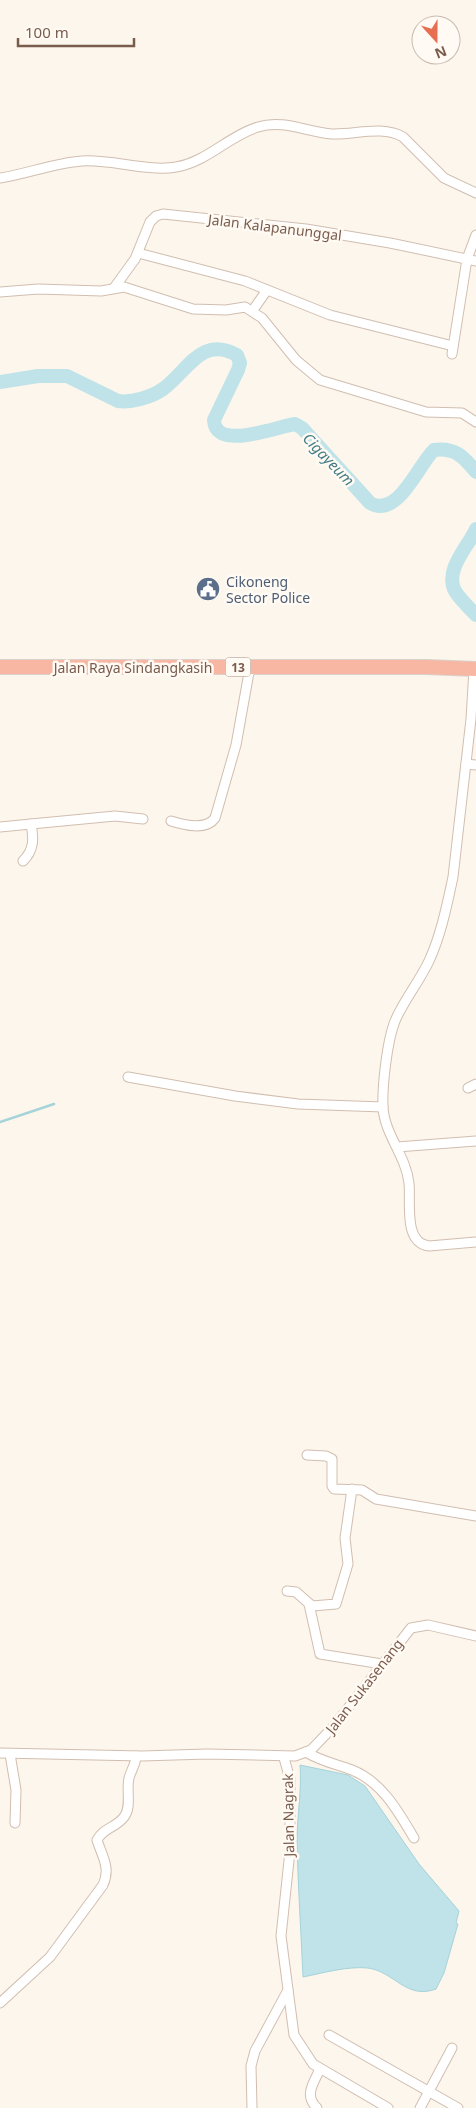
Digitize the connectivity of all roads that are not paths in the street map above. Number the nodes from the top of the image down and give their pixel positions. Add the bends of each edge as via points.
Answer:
1 (0, 178) edge
2 (476, 192) edge
3 (476, 235) edge
4 (138, 253) junction
5 (471, 260) edge
6 (116, 285) junction
7 (267, 290) junction
8 (0, 292) edge
9 (254, 309) junction
10 (476, 422) edge
11 (250, 667) junction
12 (0, 668) edge
13 (475, 669) edge
14 (466, 764) junction
15 (476, 765) edge
16 (143, 820) dead end
17 (171, 821) dead end
18 (31, 824) junction
19 (0, 827) edge
20 (23, 861) dead end
21 (128, 1076) dead end
22 (383, 1107) junction
23 (476, 1141) edge
24 (396, 1147) junction
25 (476, 1242) edge
26 (308, 1454) dead end
27 (352, 1489) junction
28 (476, 1516) edge
29 (287, 1591) dead end
30 (309, 1604) junction
31 (476, 1636) edge
32 (382, 1664) junction
33 (306, 1752) junction
34 (0, 1753) edge
35 (10, 1754) junction
36 (136, 1756) junction
37 (284, 1758) junction
38 (15, 1823) dead end
39 (414, 1838) dead end
40 (288, 1990) junction
41 (0, 2003) edge
42 (329, 2035) dead end
43 (452, 2048) dead end
44 (320, 2069) junction
45 (428, 2092) junction
46 (252, 2108) edge
47 (317, 2108) edge
48 (388, 2108) edge
49 (420, 2108) edge
50 (458, 2108) edge

1 - 2 street via 82,161 174,167 192,162 257,127 282,124 334,134 397,134 444,178
3 - 5 street
4 - 5 street, Jalan Kalapanunggal via 150,222 163,214 306,229
4 - 6 street, Jalan Kalapanunggal
4 - 7 street via 245,281
5 - 7 street via 453,350 330,315
6 - 8 street via 101,291 38,288
6 - 9 street via 193,309
7 - 9 street
9 - 10 street via 296,360 320,380 426,412 462,413
11 - 12 highway, Jalan Raya Sindangkasih / 13
11 - 13 highway, Jalan Raya Sindangkasih / 13
11 - 17 street via 236,745 215,818 211,823 194,826
13 - 14 street
14 - 15 street
14 - 22 street via 449,898 436,945 393,1027
16 - 18 street via 115,816
18 - 19 street
18 - 20 street via 33,844
21 - 22 street via 298,1104
22 - 24 street
23 - 24 street
24 - 25 street via 407,1175 411,1225 416,1240 423,1246
26 - 27 street via 333,1460 332,1488
27 - 28 street via 366,1491 376,1499
27 - 30 street via 344,1538 348,1564 338,1601 329,1606
29 - 30 street via 296,1592
30 - 32 street via 320,1654
31 - 32 street, Jalan Sukasenang via 428,1625 416,1626 407,1631
32 - 33 street, Jalan Sukasenang via 334,1726
33 - 37 street, Jalan Sukasenang
33 - 39 street via 324,1762 354,1771 386,1794
34 - 35 street, Jalan Nagrak
35 - 36 street, Jalan Nagrak
35 - 38 street via 16,1790
36 - 37 street, Jalan Nagrak via 207,1754
36 - 41 street via 128,1782 124,1817 102,1832 97,1840 107,1868 103,1885 50,1957
37 - 40 street, Jalan Nagrak via 290,1778 290,1851 281,1936
40 - 44 street, Jalan Nagrak via 294,2034 304,2053
40 - 46 street via 250,2066
42 - 45 street
43 - 45 street
44 - 47 street via 309,2095
44 - 48 street, Jalan Nagrak
45 - 49 street
45 - 50 street

